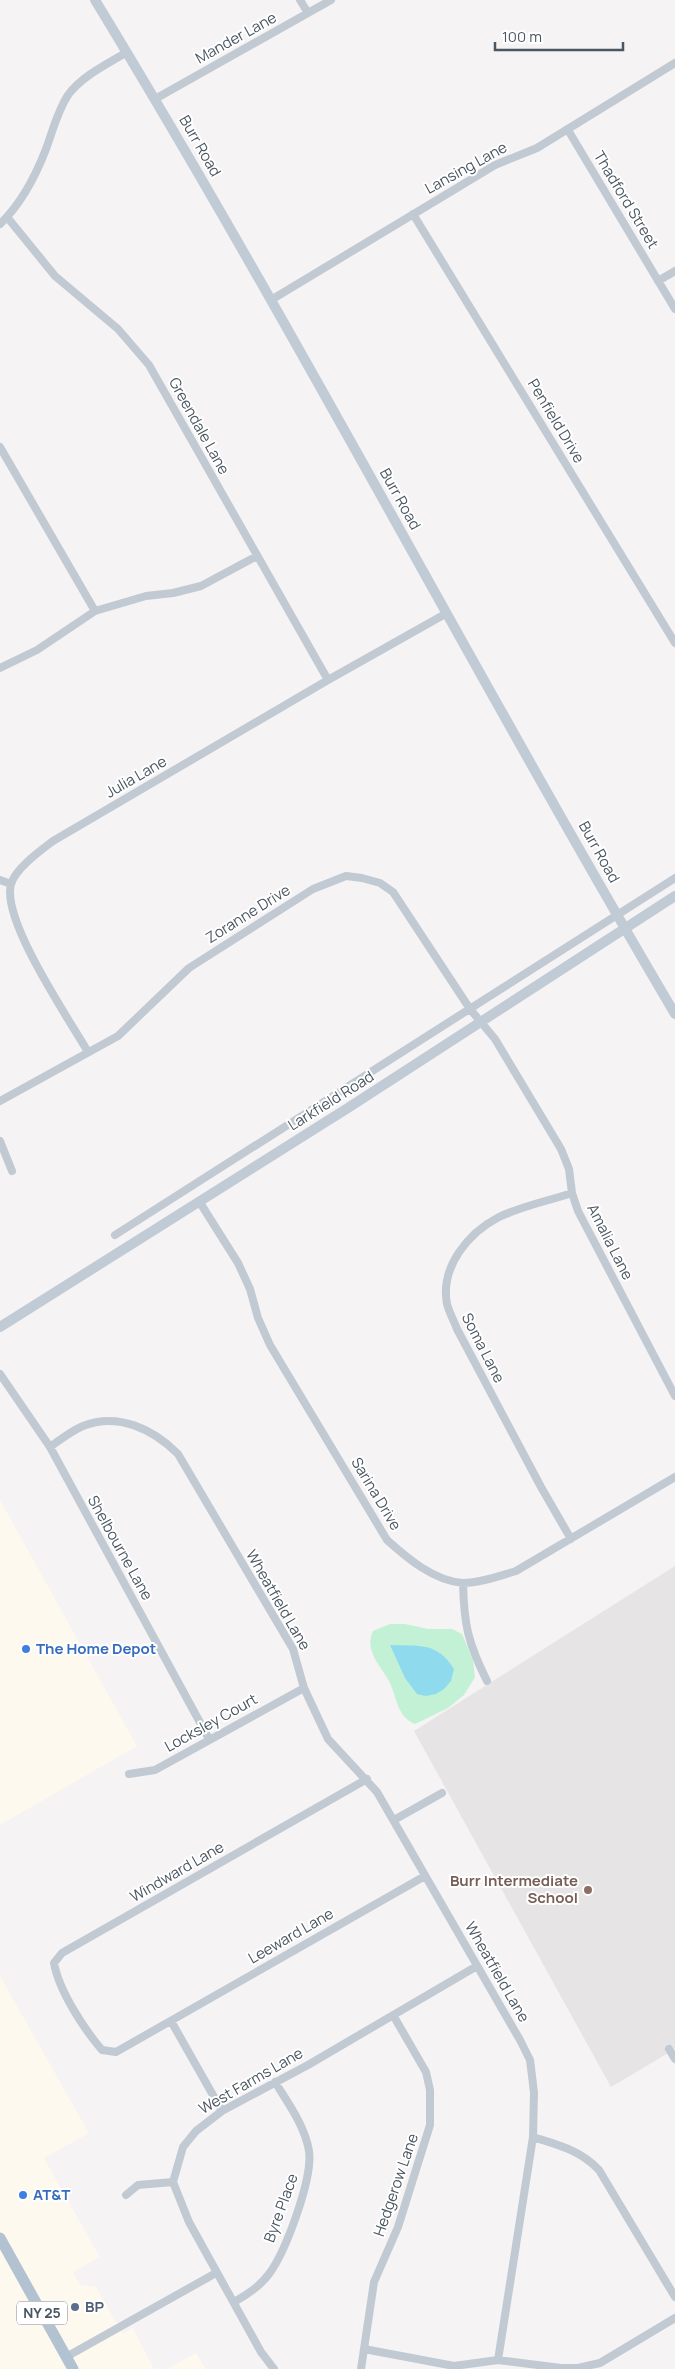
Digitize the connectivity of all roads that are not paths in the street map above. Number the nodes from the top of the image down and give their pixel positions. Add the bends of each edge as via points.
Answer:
1 (95, 0) edge
2 (300, 0) edge
3 (331, 0) edge
4 (308, 13) junction
5 (127, 52) junction
6 (675, 63) edge
7 (155, 99) junction
8 (568, 130) junction
9 (413, 214) junction
10 (7, 217) junction
11 (0, 224) edge
12 (675, 271) edge
13 (658, 281) junction
14 (271, 300) junction
15 (675, 309) edge
16 (0, 447) edge
17 (257, 556) junction
18 (95, 611) junction
19 (447, 613) junction
20 (675, 643) edge
21 (0, 668) edge
22 (328, 680) junction
23 (675, 878) edge
24 (0, 880) edge
25 (11, 884) junction
26 (675, 896) edge
27 (618, 916) junction
28 (625, 929) junction
29 (470, 1009) junction
30 (675, 1014) edge
31 (481, 1022) junction
32 (88, 1052) junction
33 (0, 1101) edge
34 (0, 1141) edge
35 (12, 1171) dead end
36 (572, 1193) junction
37 (199, 1201) junction
38 (115, 1235) dead end
39 (0, 1327) edge
40 (0, 1374) edge
41 (675, 1396) edge
42 (50, 1447) junction
43 (675, 1478) edge
44 (571, 1539) junction
45 (462, 1583) junction
46 (487, 1681) dead end
47 (304, 1688) junction
48 (209, 1739) junction
49 (129, 1774) dead end
50 (367, 1778) junction
51 (442, 1793) dead end
52 (394, 1820) junction
53 (425, 1876) junction
54 (477, 1966) junction
55 (393, 2015) junction
56 (171, 2020) junction
57 (669, 2049) dead end
58 (675, 2059) edge
59 (275, 2082) junction
60 (222, 2111) junction
61 (532, 2137) junction
62 (173, 2182) junction
63 (126, 2195) dead end
64 (0, 2238) edge
65 (216, 2273) junction
66 (675, 2297) edge
67 (234, 2302) junction
68 (675, 2318) edge
69 (364, 2349) junction
70 (66, 2357) junction
71 (498, 2360) junction
72 (73, 2369) edge
73 (274, 2369) edge
74 (361, 2369) edge

1 - 5 street, Burr Road
2 - 4 street
3 - 4 street, Mander Lane
4 - 7 street, Mander Lane
5 - 7 street, Burr Road
5 - 10 street via 86,78 69,94 58,112 37,168
6 - 8 street, Lansing Lane
7 - 14 street, Burr Road
8 - 9 street, Lansing Lane via 537,148 494,165
8 - 13 street, Thadford Street
9 - 14 street, Lansing Lane
9 - 20 street, Penfield Drive
10 - 11 street
10 - 17 street, Greendale Lane via 55,276 118,329 149,366
12 - 13 street
13 - 15 street, Thadford Street
14 - 19 street, Burr Road
16 - 18 street
17 - 18 street via 201,586 146,596
17 - 22 street, Greendale Lane
18 - 21 street via 37,650
19 - 22 street, Julia Lane
19 - 27 street, Burr Road
22 - 25 street, Julia Lane via 53,842 34,855
23 - 27 street, Larkfield Road
24 - 25 street
25 - 32 street via 14,917 28,949
26 - 28 street, Larkfield Road
27 - 28 street, Burr Road
27 - 29 street, Larkfield Road
28 - 30 street, Burr Road
28 - 31 street, Larkfield Road
29 - 31 street, Zoranne Drive
29 - 32 street, Zoranne Drive via 393,892 380,883 346,876 313,889 211,952 189,968 118,1036
29 - 38 street, Larkfield Road
31 - 36 street, Amalia Lane via 495,1039 561,1148 569,1169
31 - 37 street, Larkfield Road
32 - 33 street, Zoranne Drive
34 - 35 street
36 - 41 street, Amalia Lane via 588,1233
36 - 44 street, Soma Lane via 498,1218 464,1246 452,1263 446,1282 447,1304 457,1329
37 - 39 street, Larkfield Road
37 - 45 street, Sarina Drive via 238,1263 270,1345 387,1540 410,1561 434,1574
40 - 42 street, Shelbourne Lane
42 - 47 street, Wheatfield Lane via 81,1427 99,1421 146,1429 178,1454 293,1649
42 - 48 street, Shelbourne Lane
43 - 44 street, Sarina Drive
44 - 45 street, Sarina Drive via 516,1571
45 - 46 street via 467,1634
47 - 48 street, Locksley Court
47 - 50 street, Wheatfield Lane via 328,1739
48 - 49 street, Locksley Court via 155,1770
50 - 52 street, Wheatfield Lane
50 - 56 street, Windward Lane via 62,1953 54,1964 56,1977 102,2050 116,2052
51 - 52 street
52 - 53 street, Wheatfield Lane
53 - 54 street, Wheatfield Lane
53 - 56 street, Leeward Lane
54 - 55 street, West Farms Lane
54 - 61 street, Wheatfield Lane via 530,2060 534,2093
55 - 59 street, West Farms Lane
55 - 69 street, Hedgerow Lane via 426,2072 430,2125 398,2227 374,2282
56 - 60 street
57 - 58 street
59 - 60 street, West Farms Lane
59 - 67 street, Byre Place via 304,2135 310,2166 306,2188 270,2273
60 - 62 street, West Farms Lane via 196,2131 183,2147
61 - 66 street via 569,2148 587,2157 599,2170
61 - 71 street, Wheatfield Lane
62 - 63 street via 138,2185
62 - 65 street via 189,2222
64 - 70 main road, NY 25
65 - 67 street
65 - 70 street
67 - 73 street
68 - 71 street via 600,2363 561,2368
69 - 71 street via 454,2366
69 - 74 street, Hedgerow Lane
70 - 72 main road, NY 25

